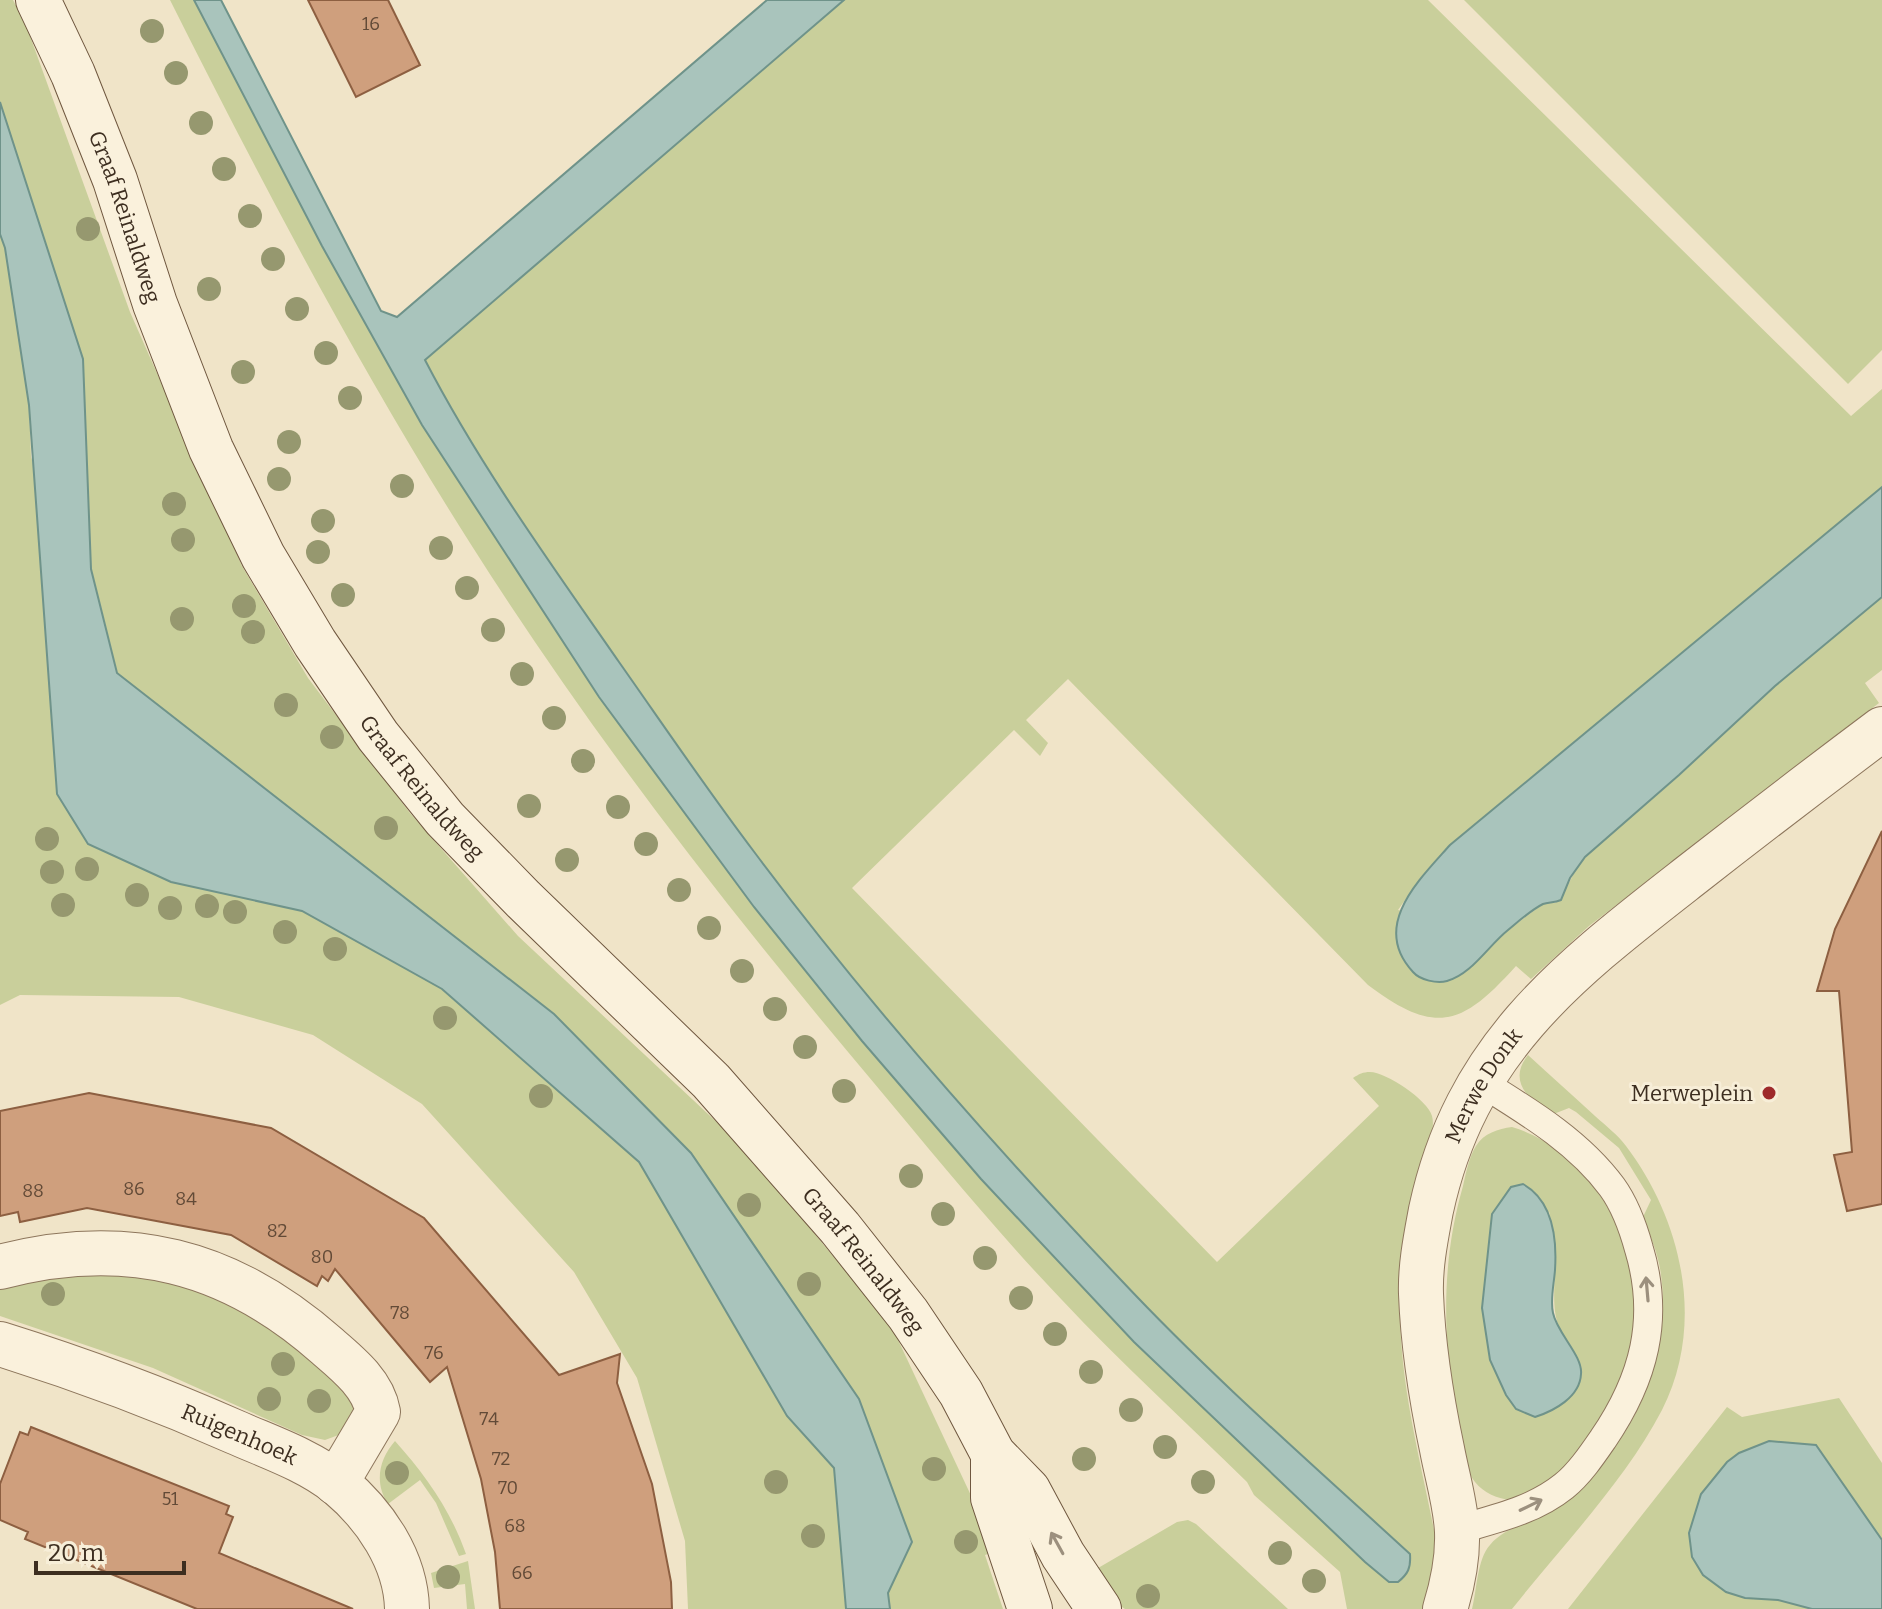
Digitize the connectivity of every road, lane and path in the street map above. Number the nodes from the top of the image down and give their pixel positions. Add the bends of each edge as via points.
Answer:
1 (38, 0) edge
2 (1882, 729) edge
3 (1479, 1081) junction
4 (0, 1267) edge
5 (0, 1344) edge
6 (993, 1454) junction
7 (336, 1483) junction
8 (1457, 1530) junction
9 (407, 1609) edge
10 (1030, 1609) edge
11 (1099, 1609) edge
12 (1445, 1609) edge

1 - 6 street, Graaf Reinaldweg via 115,180 155,304 211,449 263,556 315,643 378,736 445,819 711,1081 840,1228 908,1314 961,1393
2 - 3 street, Merwe Donk via 1557,985
3 - 8 street, Merwe Donk via 1436,1190 1420,1285 1430,1388
8 -> 3 lane via 1530,1507 1565,1485 1614,1422 1637,1379 1647,1342 1644,1266 1632,1224 1613,1188 1581,1152
4 - 7 street via 82,1252 151,1257 214,1272 266,1300 346,1363 376,1399 378,1412
5 - 7 street, Ruigenhoek via 124,1385 290,1456
6 - 10 street, Graaf Reinaldweg via 993,1498
11 -> 6 street, Graaf Reinaldweg via 1028,1490
7 - 9 street, Ruigenhoek via 389,1544
8 - 12 street, Merwe Donk via 1456,1573

